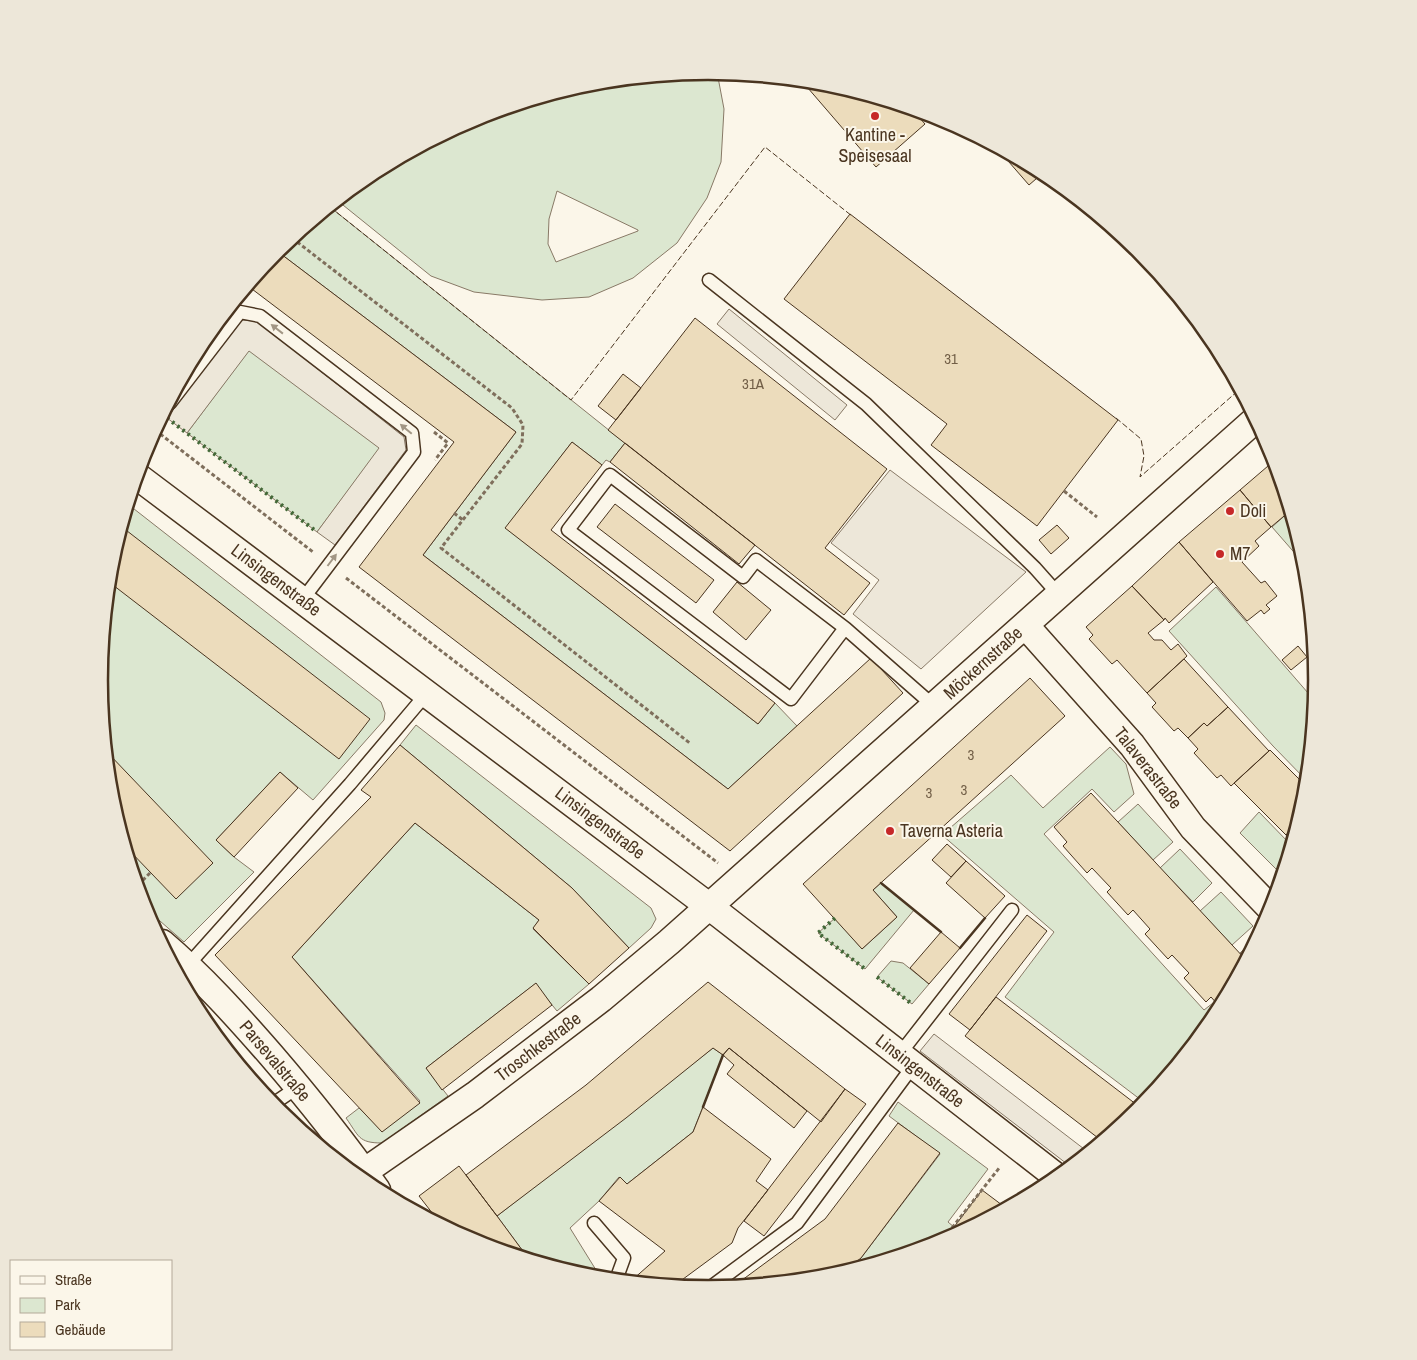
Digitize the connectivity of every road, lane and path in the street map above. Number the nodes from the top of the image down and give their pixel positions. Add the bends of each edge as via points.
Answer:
1 (298, 243) edge
2 (709, 280) dead end
3 (195, 370) edge
4 (1251, 424) edge
5 (432, 431) dead end
6 (161, 435) edge
7 (430, 466) dead end
8 (143, 480) edge
9 (1064, 491) dead end
10 (454, 513) dead end
11 (1097, 517) dead end
12 (463, 520) junction
13 (329, 564) junction
14 (345, 577) junction
15 (1059, 595) junction
16 (311, 605) junction
17 (1024, 625) junction
18 (845, 628) junction
19 (426, 693) junction
20 (935, 707) junction
21 (691, 744) dead end
22 (150, 873) dead end
23 (143, 880) edge
24 (740, 880) junction
25 (1266, 903) edge
26 (710, 907) junction
27 (1012, 910) dead end
28 (174, 953) edge
29 (188, 964) junction
30 (906, 1060) junction
31 (298, 1087) junction
32 (280, 1099) edge
33 (1016, 1146) junction
34 (356, 1165) edge
35 (1050, 1173) edge
36 (370, 1176) edge
37 (594, 1223) dead end
38 (952, 1228) edge
39 (619, 1273) edge
40 (721, 1280) edge

1 - 12 path via 512,408 523,425 522,444
2 - 15 lane via 866,404 1036,568
13 -> 3 lane via 414,452 412,433 260,316 240,312
4 - 15 street, Möckernstraße
5 - 7 path via 448,443
6 - 13 path
8 - 16 street, Linsingenstraße
9 - 11 path
10 - 12 path
12 - 21 path via 441,548
13 - 14 path
13 - 16 lane
14 - 16 path
14 - 24 path
15 - 17 street, Möckernstraße
16 - 19 street, Linsingenstraße
17 - 20 street, Möckernstraße
17 - 25 street, Talaverastraße via 1132,745 1193,828
18 - 18 lane via 756,560 743,577 610,475 568,530 791,699
18 - 20 lane
19 - 26 street, Linsingenstraße
19 - 29 lane via 350,784
20 - 24 street, Möckernstraße
22 - 23 path
24 - 26 street, Möckernstraße
26 - 30 street, Linsingenstraße
26 - 36 street, Troschkestraße via 601,999
27 - 30 lane
28 - 29 street, Parsevalstraße
29 - 31 street, Parsevalstraße
30 - 33 street, Linsingenstraße
30 - 40 lane via 797,1223
31 - 32 lane
31 - 34 street, Parsevalstraße
33 - 35 street, Linsingenstraße
33 - 38 path
37 - 39 lane via 624,1258

